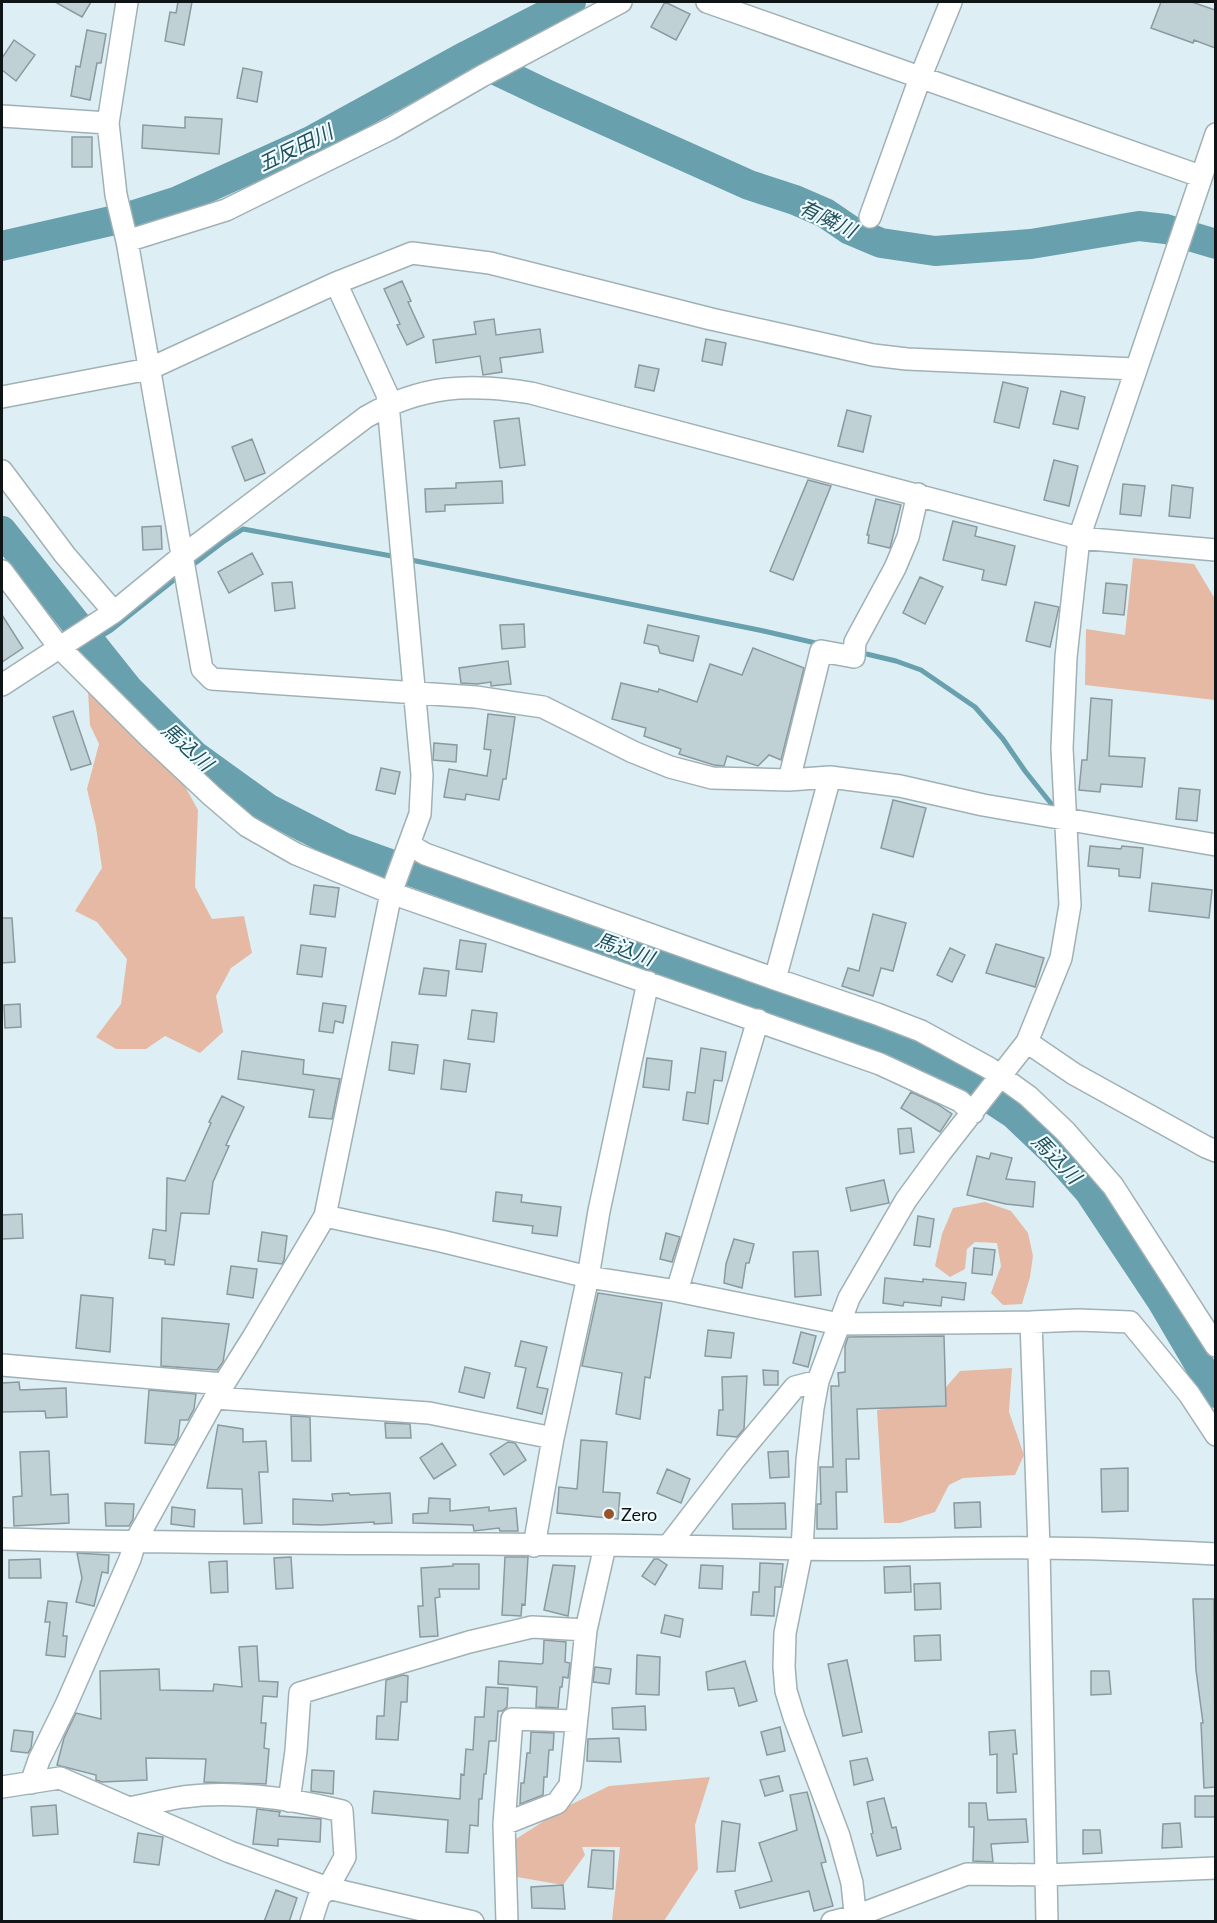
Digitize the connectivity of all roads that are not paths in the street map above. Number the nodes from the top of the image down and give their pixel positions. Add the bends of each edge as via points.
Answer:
1 (127, 2) edge
2 (621, 2) edge
3 (707, 2) edge
4 (951, 2) edge
5 (920, 78) junction
6 (2, 116) edge
7 (108, 123) junction
8 (1215, 134) edge
9 (1200, 176) junction
10 (870, 217) dead end
11 (127, 242) junction
12 (336, 283) junction
13 (149, 369) junction
14 (1135, 369) junction
15 (2, 397) edge
16 (388, 404) junction
17 (2, 471) edge
18 (918, 494) junction
19 (1079, 538) junction
20 (1215, 550) edge
21 (182, 561) junction
22 (2, 571) edge
23 (114, 612) junction
24 (62, 644) junction
25 (2, 685) edge
26 (415, 693) junction
27 (830, 777) junction
28 (789, 780) junction
29 (1067, 820) junction
30 (1215, 845) edge
31 (409, 847) junction
32 (392, 893) junction
33 (775, 980) junction
34 (648, 982) junction
35 (758, 1020) junction
36 (1027, 1042) junction
37 (1000, 1079) junction
38 (973, 1113) junction
39 (1215, 1151) edge
40 (324, 1216) junction
41 (588, 1277) junction
42 (677, 1291) junction
43 (1031, 1322) junction
44 (839, 1324) junction
45 (1215, 1346) edge
46 (2, 1365) edge
47 (818, 1381) junction
48 (219, 1391) junction
49 (1215, 1435) edge
50 (553, 1438) junction
51 (2, 1539) edge
52 (135, 1542) junction
53 (669, 1545) junction
54 (534, 1546) junction
55 (605, 1546) junction
56 (1039, 1548) junction
57 (802, 1549) junction
58 (1215, 1554) edge
59 (586, 1630) junction
60 (576, 1721) junction
61 (31, 1783) junction
62 (2, 1787) edge
63 (289, 1801) junction
64 (129, 1808) junction
65 (504, 1824) junction
66 (1215, 1868) edge
67 (1046, 1875) junction
68 (328, 1888) junction
69 (856, 1919) edge
70 (310, 1922) edge
71 (473, 1922) edge
72 (507, 1922) edge
73 (832, 1922) edge
74 (1047, 1922) edge

1 - 7 street
2 - 11 street via 390,129 226,210
3 - 5 street
4 - 5 street
5 - 9 street
5 - 10 street
6 - 7 street
7 - 11 street via 116,195
8 - 9 street
9 - 14 street
11 - 13 street
12 - 13 street
12 - 14 street via 411,253 441,256 489,263 873,355
12 - 16 street via 387,394
13 - 15 street
13 - 21 street
14 - 19 street
16 - 18 street via 455,388 495,387 531,393
16 - 21 street
16 - 26 street
17 - 23 street
18 - 19 street
18 - 28 street via 908,537 854,650 821,651
19 - 20 street
19 - 29 street via 1066,657 1062,748
21 - 23 street
21 - 26 street via 202,669 212,679
22 - 24 street
23 - 24 street
24 - 25 street
24 - 32 street via 148,736 247,826 296,855
26 - 28 street via 543,707 633,752 712,778
26 - 31 street via 422,785 420,814
27 - 28 street
27 - 29 street via 900,786
27 - 33 street
29 - 30 street
29 - 36 street via 1070,905 1061,958
31 - 32 street
31 - 33 street
32 - 34 street
32 - 40 street
33 - 37 street via 921,1031 964,1053
34 - 35 street
34 - 41 street
35 - 38 street via 880,1064 960,1101
35 - 42 street
36 - 37 street
36 - 39 street via 1074,1074
37 - 38 street
37 - 45 street via 1028,1096 1065,1131 1113,1186
38 - 44 street via 906,1200 849,1298
40 - 41 street
40 - 48 street
41 - 42 street
41 - 50 street
42 - 44 street
43 - 44 street
43 - 49 street via 1130,1322 1189,1394
43 - 56 street
44 - 47 street
46 - 48 street
47 - 53 street via 795,1388
47 - 57 street via 807,1461
48 - 50 street via 429,1413
48 - 52 street
50 - 54 street
51 - 52 street
52 - 54 street
52 - 61 street
53 - 55 street
53 - 57 street
54 - 55 street
55 - 59 street
56 - 57 street
56 - 58 street
56 - 67 street
57 - 69 street via 785,1633 786,1691 840,1836
59 - 60 street
59 - 63 street via 532,1627 300,1693
60 - 65 street via 570,1785 564,1794 557,1803
60 - 65 street via 512,1719
61 - 62 street
61 - 64 street via 60,1778
63 - 64 street via 232,1795 184,1797
63 - 68 street via 342,1811 345,1857
64 - 68 street via 230,1852
65 - 72 street
66 - 67 street
67 - 69 street via 968,1874
67 - 74 street
68 - 70 street via 319,1897
68 - 71 street
69 - 73 street

